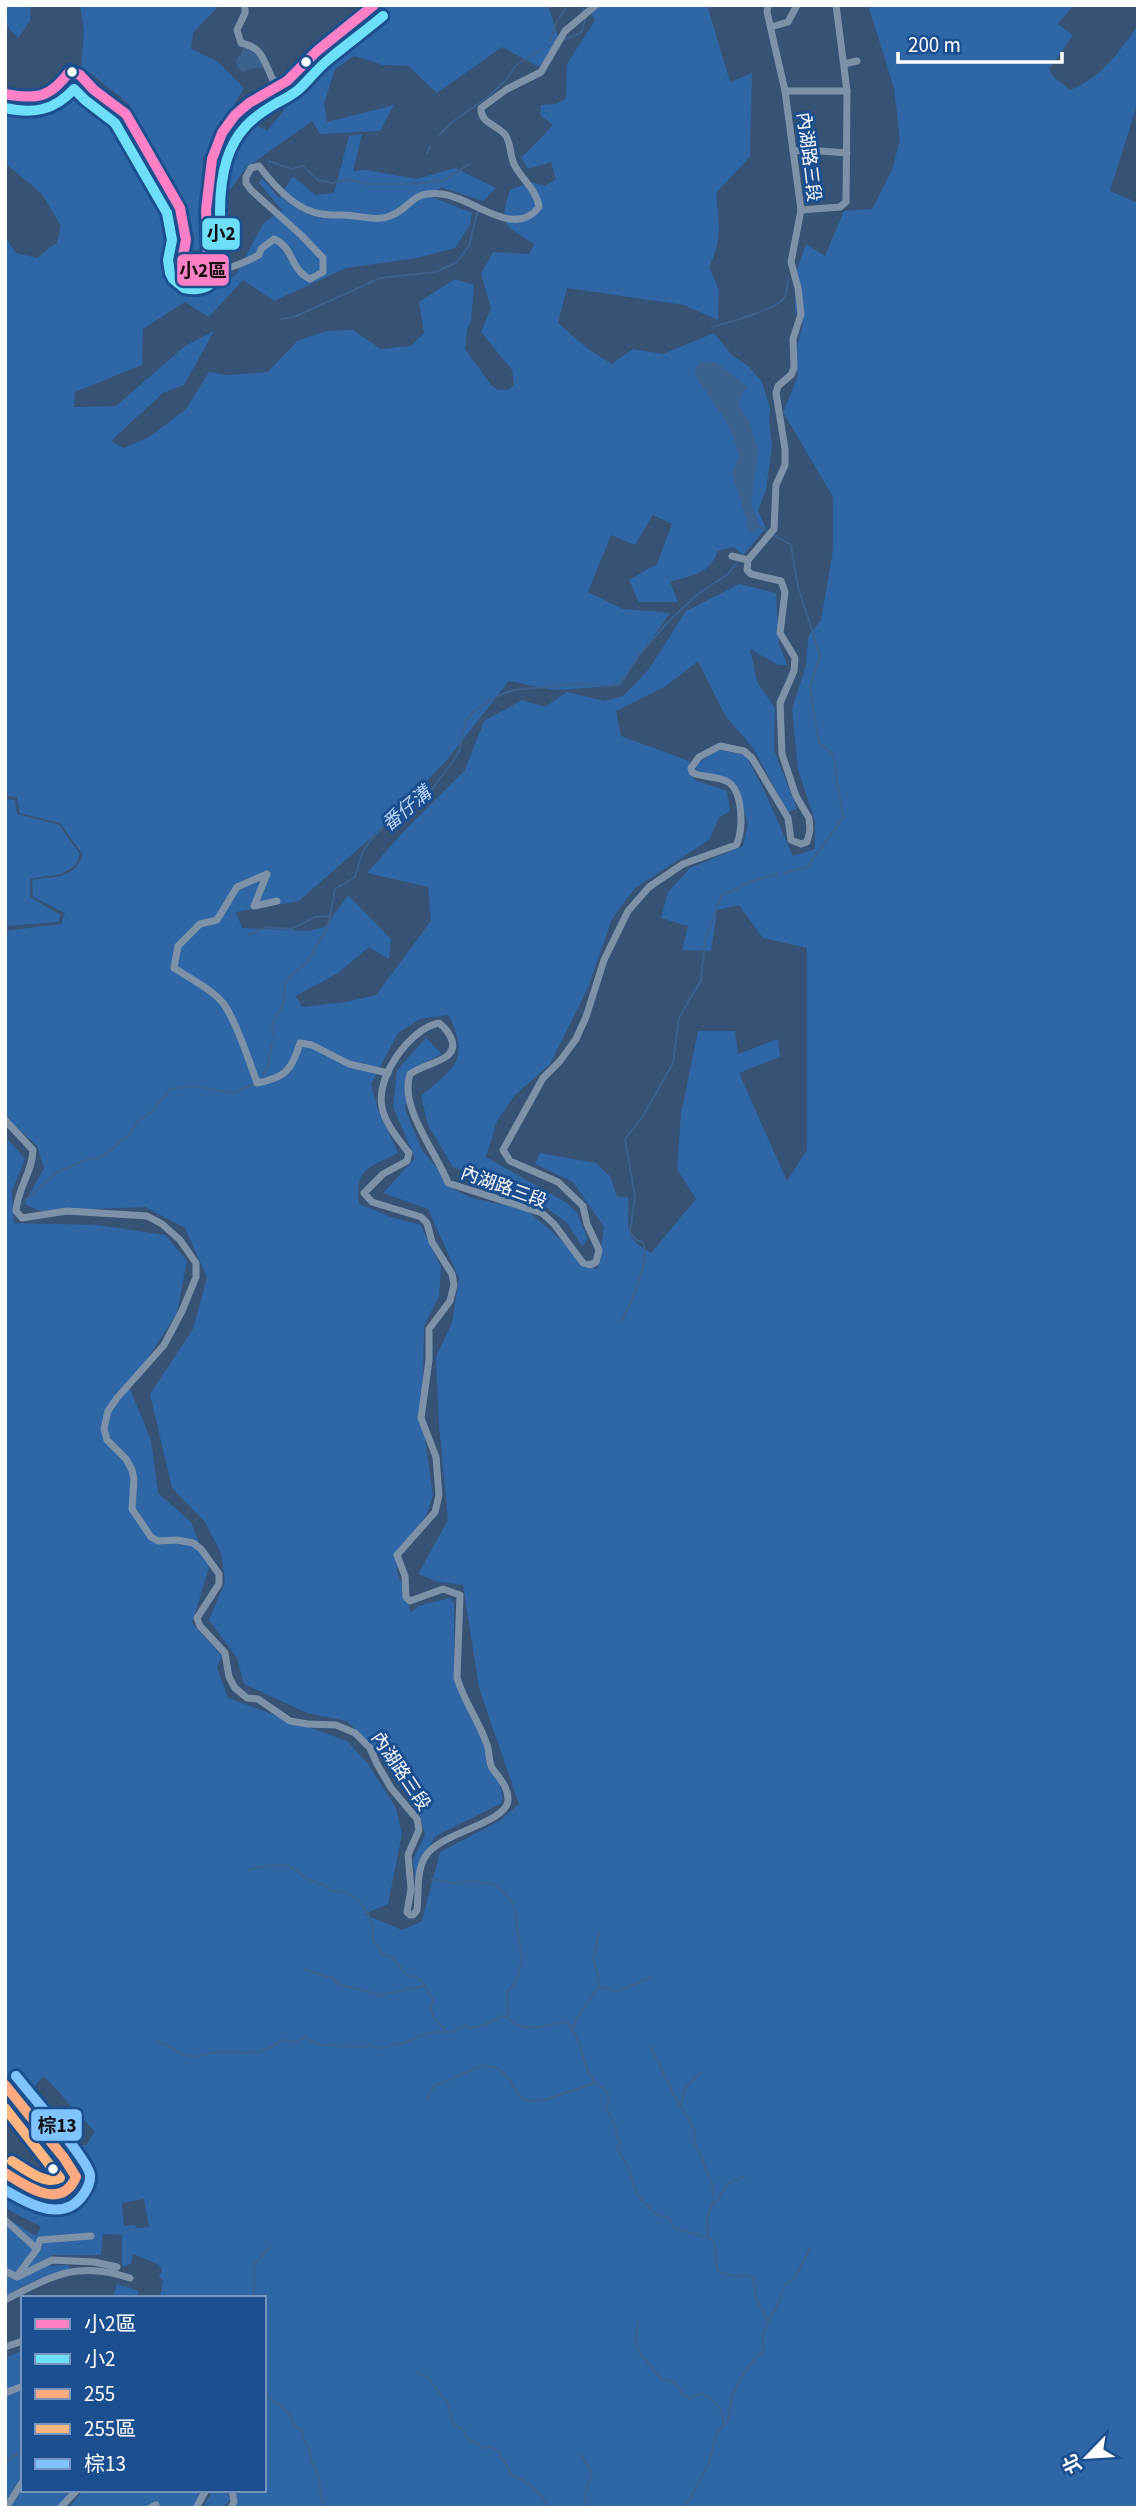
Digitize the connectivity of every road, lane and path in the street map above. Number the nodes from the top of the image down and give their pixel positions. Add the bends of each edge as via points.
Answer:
1 (245, 5) edge
2 (374, 5) edge
3 (596, 5) edge
4 (768, 5) edge
5 (797, 5) edge
6 (836, 5) edge
7 (771, 27) junction
8 (857, 61) dead end
9 (844, 64) junction
10 (284, 83) junction
11 (785, 91) junction
12 (847, 91) junction
13 (5, 94) edge
14 (793, 151) junction
15 (847, 153) junction
16 (801, 210) junction
17 (202, 272) junction
18 (732, 556) dead end
19 (748, 560) junction
20 (276, 901) dead end
21 (388, 1073) junction
22 (5, 1120) edge
23 (5, 2085) edge
24 (5, 2173) edge
25 (5, 2220) edge
26 (91, 2236) dead end
27 (37, 2249) junction
28 (117, 2267) dead end
29 (5, 2271) edge
30 (17, 2277) junction
31 (130, 2278) dead end
32 (5, 2300) edge
33 (21, 2484) edge
34 (75, 2492) edge
35 (205, 2492) edge
36 (6, 2508) edge
37 (61, 2508) edge
38 (196, 2508) edge

1 - 10 street via 237,30 241,43 254,46 273,80
2 - 10 street
3 - 17 street via 565,32 541,72 481,108 484,119 507,137 512,162 538,200 532,217 502,218 445,194 423,193 391,216 319,214 275,187 259,166 251,168 246,183 323,258 323,272 310,279 300,275 289,251 274,239 260,255 238,266
4 - 7 street, 內湖路三段
5 - 7 street via 788,22
6 - 9 street
7 - 11 street, 內湖路三段
8 - 9 street
9 - 12 street
10 - 17 street via 248,103 222,133 212,159 206,210 208,258
11 - 12 street
11 - 14 street, 內湖路三段
12 - 15 street
13 - 17 street via 28,99 49,94 70,71 126,114 180,208 186,240 184,270 189,275
14 - 15 street
14 - 16 street, 內湖路三段
15 - 16 street via 846,202 840,207
16 - 19 street, 內湖路三段 via 791,262 801,314 793,339 794,368 776,393 786,457 776,485 771,533
18 - 19 street
19 - 21 street, 內湖路三段 via 751,574 778,580 785,589 780,633 795,658 780,703 782,754 810,830 807,842 791,840 788,818 744,751 720,746 699,757 691,768 695,774 728,782 734,790 742,817 739,839 736,845 683,864 649,887 628,911 604,960 576,1039 543,1078 503,1150 510,1161 558,1182 583,1206 599,1250 596,1262 583,1263 542,1213 448,1183 412,1110 406,1086 410,1074 447,1056 452,1041 448,1030 432,1024 412,1037
20 - 21 street via 254,906 267,874 237,887 217,920 200,924 178,946 174,968 223,1003 257,1083 277,1079 294,1063 300,1043 349,1064
21 - 22 street, 內湖路三段 via 382,1108 409,1153 407,1161 383,1174 364,1194 372,1202 427,1223 454,1285 450,1301 429,1329 421,1418 436,1457 439,1495 435,1512 397,1555 410,1601 443,1589 460,1595 457,1678 508,1800 500,1813 426,1854 414,1915 407,1912 411,1889 408,1855 419,1830 417,1819 355,1733 336,1725 290,1721 235,1688 225,1653 197,1618 219,1584 219,1574 193,1543 151,1537 132,1509 134,1479 127,1459 104,1435 113,1405 163,1345 183,1311 196,1277 193,1256 162,1224 147,1216 67,1211 22,1218 16,1211 17,1195 33,1164 33,1150
23 - 24 street via 76,2177 67,2192 56,2196
25 - 27 street
26 - 27 street via 40,2240
27 - 30 street
28 - 30 street via 52,2260
29 - 30 street
31 - 32 street via 88,2269 40,2281
33 - 36 street
34 - 37 street
35 - 38 street

